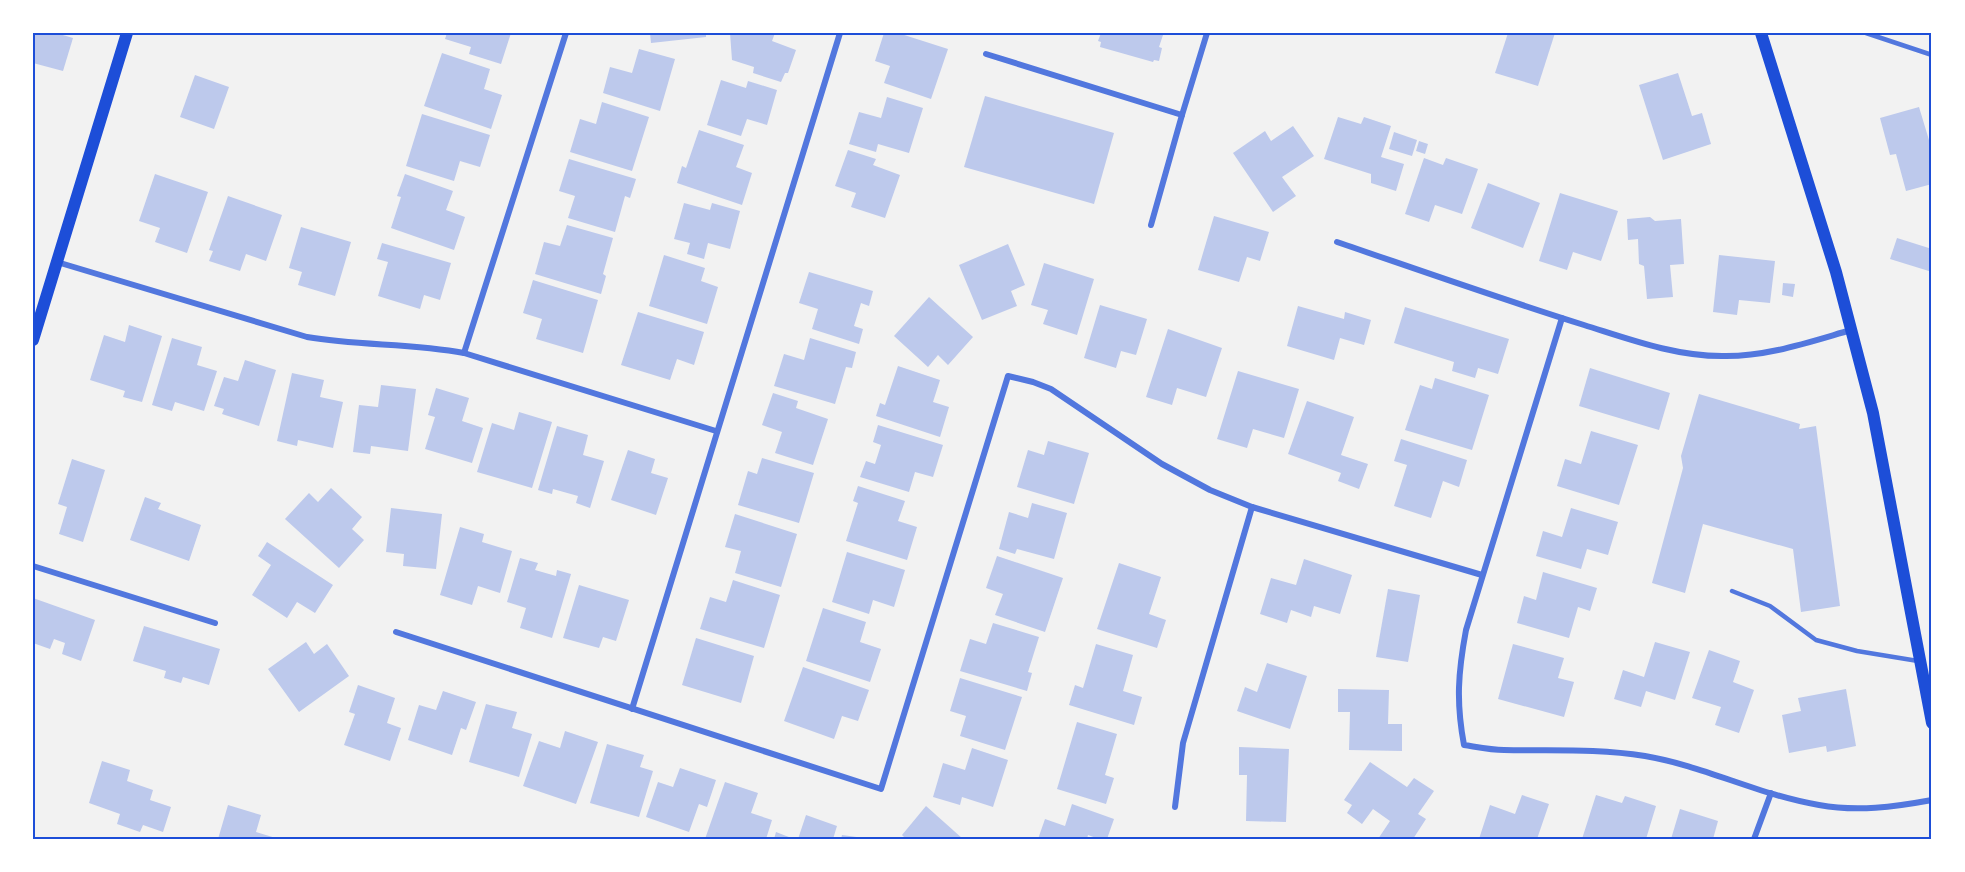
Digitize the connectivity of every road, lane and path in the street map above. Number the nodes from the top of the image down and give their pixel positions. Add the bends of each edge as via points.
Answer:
1 (127, 33) edge
2 (566, 33) edge
3 (840, 33) edge
4 (1207, 33) edge
5 (1761, 33) edge
6 (1866, 33) edge
7 (986, 54) dead end
8 (1932, 55) edge
9 (1182, 115) junction
10 (1151, 225) dead end
11 (1337, 242) dead end
12 (57, 262) junction
13 (1562, 318) junction
14 (1851, 330) junction
15 (33, 340) edge
16 (464, 353) junction
17 (716, 431) junction
18 (1252, 507) junction
19 (33, 566) edge
20 (1482, 575) junction
21 (1732, 591) dead end
22 (214, 623) dead end
23 (396, 632) dead end
24 (1920, 662) junction
25 (632, 709) junction
26 (1932, 723) edge
27 (1771, 793) junction
28 (1932, 800) edge
29 (1176, 807) dead end
30 (1754, 839) edge

1 - 12 main road
2 - 16 street
3 - 17 street
4 - 9 street
5 - 14 main road
6 - 8 lane
7 - 9 street
9 - 10 street
11 - 13 street
12 - 15 main road
12 - 16 street via 307,337
13 - 14 street via 1646,344 1722,356 1768,353
13 - 20 street
14 - 24 main road via 1872,412
16 - 17 street
17 - 25 street
18 - 20 street
18 - 25 street via 1162,464 1051,389 1008,376 881,789
18 - 29 street via 1183,743
19 - 22 street
20 - 27 street via 1460,663 1458,699 1464,745 1647,756
21 - 24 lane via 1770,606 1816,640
23 - 25 street
24 - 26 main road
27 - 28 street via 1819,805 1857,809
27 - 30 street

